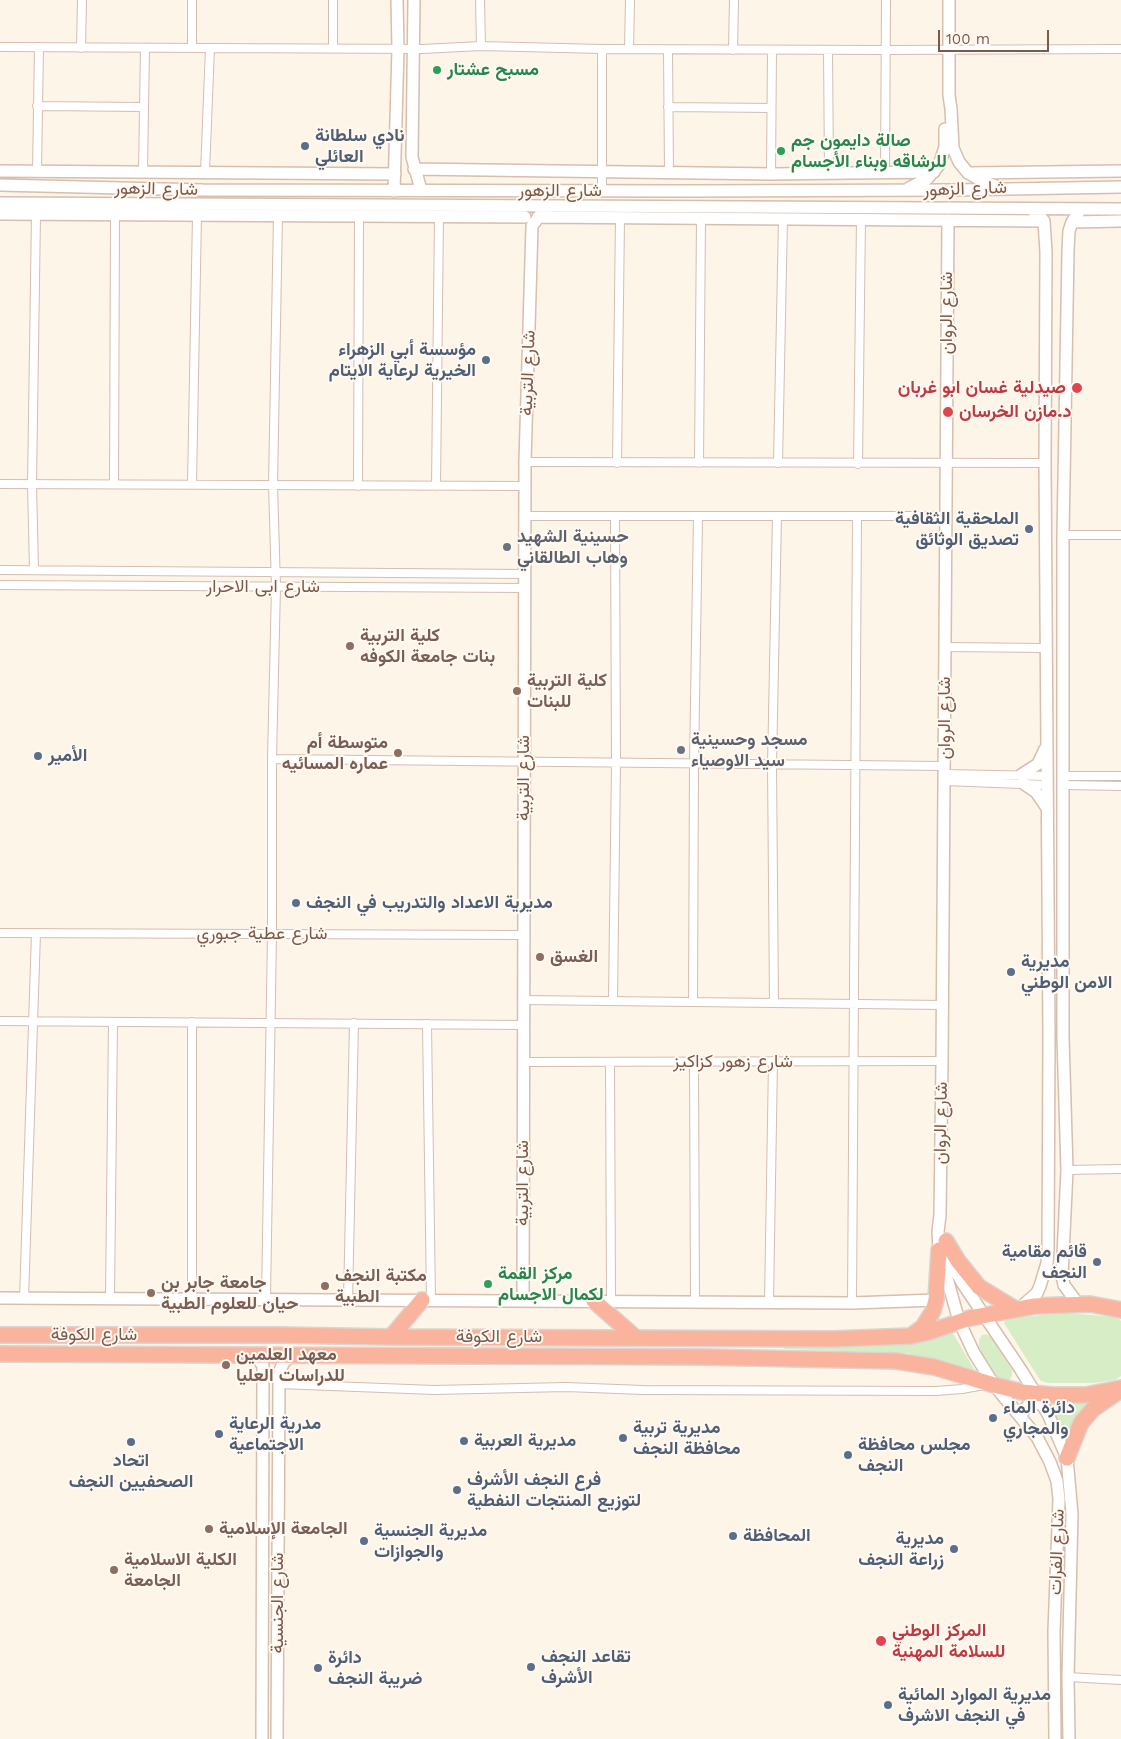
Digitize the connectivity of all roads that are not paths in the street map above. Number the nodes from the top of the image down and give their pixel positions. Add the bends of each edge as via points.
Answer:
1 (82, 0) edge
2 (192, 0) edge
3 (333, 0) edge
4 (397, 0) edge
5 (414, 0) edge
6 (480, 0) edge
7 (630, 0) edge
8 (734, 0) edge
9 (886, 0) edge
10 (949, 0) edge
11 (414, 31) junction
12 (398, 32) junction
13 (481, 46) junction
14 (0, 47) edge
15 (39, 47) junction
16 (81, 48) junction
17 (145, 48) junction
18 (192, 48) junction
19 (210, 48) junction
20 (333, 48) junction
21 (398, 49) junction
22 (413, 49) junction
23 (602, 49) junction
24 (629, 49) junction
25 (1121, 49) edge
26 (668, 50) junction
27 (733, 50) junction
28 (772, 50) junction
29 (828, 50) junction
30 (885, 50) junction
31 (949, 50) junction
32 (949, 95) junction
33 (37, 106) junction
34 (143, 106) junction
35 (668, 107) junction
36 (771, 108) junction
37 (414, 169) junction
38 (0, 171) edge
39 (15, 171) junction
40 (37, 171) junction
41 (143, 171) junction
42 (1121, 171) edge
43 (205, 172) junction
44 (310, 172) junction
45 (602, 172) junction
46 (934, 172) junction
47 (669, 173) junction
48 (884, 173) junction
49 (968, 173) junction
50 (395, 174) junction
51 (771, 174) junction
52 (802, 174) junction
53 (830, 174) junction
54 (0, 185) edge
55 (15, 185) junction
56 (1121, 186) edge
57 (1005, 188) junction
58 (160, 189) junction
59 (191, 190) junction
60 (310, 190) junction
61 (394, 190) junction
62 (421, 190) junction
63 (903, 190) junction
64 (602, 191) junction
65 (665, 191) junction
66 (690, 191) junction
67 (803, 191) junction
68 (0, 203) edge
69 (161, 204) junction
70 (191, 204) junction
71 (509, 206) junction
72 (549, 206) junction
73 (667, 206) junction
74 (692, 207) junction
75 (1031, 209) junction
76 (1081, 209) junction
77 (1121, 209) edge
78 (309, 210) junction
79 (0, 214) edge
80 (36, 214) junction
81 (115, 214) junction
82 (894, 214) junction
83 (197, 215) junction
84 (278, 215) junction
85 (359, 216) junction
86 (439, 216) junction
87 (620, 218) junction
88 (701, 218) junction
89 (783, 219) junction
90 (862, 219) junction
91 (532, 220) junction
92 (948, 220) junction
93 (1044, 220) junction
94 (1121, 221) edge
95 (1072, 222) junction
96 (1068, 284) junction
97 (1046, 285) junction
98 (525, 462) junction
99 (616, 462) junction
100 (699, 463) junction
101 (778, 463) junction
102 (1045, 463) junction
103 (858, 464) junction
104 (947, 464) junction
105 (0, 484) edge
106 (32, 484) junction
107 (114, 484) junction
108 (192, 484) junction
109 (273, 485) junction
110 (358, 486) junction
111 (436, 486) junction
112 (525, 486) junction
113 (525, 516) junction
114 (615, 516) junction
115 (698, 516) junction
116 (777, 516) junction
117 (858, 516) junction
118 (946, 516) junction
119 (1063, 535) junction
120 (1121, 535) edge
121 (0, 570) edge
122 (34, 570) junction
123 (275, 572) junction
124 (525, 574) junction
125 (0, 585) edge
126 (276, 587) junction
127 (526, 588) junction
128 (945, 647) junction
129 (1046, 648) junction
130 (1046, 704) junction
131 (1063, 704) junction
132 (1046, 745) junction
133 (272, 759) junction
134 (524, 762) junction
135 (616, 763) junction
136 (694, 764) junction
137 (772, 764) junction
138 (856, 765) junction
139 (944, 774) junction
140 (1121, 776) edge
141 (1023, 780) junction
142 (1047, 781) junction
143 (1064, 781) junction
144 (1121, 786) edge
145 (1048, 811) junction
146 (0, 933) edge
147 (36, 933) junction
148 (272, 934) junction
149 (524, 935) junction
150 (523, 1000) junction
151 (613, 1001) junction
152 (693, 1002) junction
153 (774, 1003) junction
154 (855, 1004) junction
155 (943, 1004) junction
156 (0, 1021) edge
157 (34, 1021) junction
158 (113, 1022) junction
159 (192, 1022) junction
160 (270, 1023) junction
161 (354, 1024) junction
162 (427, 1024) junction
163 (523, 1025) junction
164 (1050, 1038) junction
165 (1063, 1038) junction
166 (942, 1061) junction
167 (523, 1062) junction
168 (610, 1062) junction
169 (694, 1062) junction
170 (773, 1062) junction
171 (853, 1062) junction
172 (1121, 1169) edge
173 (1066, 1170) junction
174 (943, 1246) junction
175 (0, 1298) edge
176 (110, 1298) junction
177 (192, 1298) junction
178 (24, 1299) junction
179 (266, 1299) junction
180 (348, 1300) junction
181 (426, 1300) junction
182 (936, 1300) junction
183 (523, 1301) junction
184 (594, 1301) junction
185 (611, 1301) junction
186 (695, 1302) junction
187 (770, 1302) junction
188 (852, 1303) junction
189 (1078, 1304) junction
190 (1018, 1308) junction
191 (1121, 1310) edge
192 (982, 1315) junction
193 (959, 1321) junction
194 (0, 1334) edge
195 (246, 1335) junction
196 (911, 1336) junction
197 (391, 1338) junction
198 (636, 1338) junction
199 (0, 1354) edge
200 (253, 1354) junction
201 (294, 1354) junction
202 (263, 1384) junction
203 (279, 1384) junction
204 (991, 1384) junction
205 (1121, 1389) edge
206 (1038, 1399) junction
207 (1022, 1418) junction
208 (1067, 1458) junction
209 (262, 1488) junction
210 (278, 1488) junction
211 (1068, 1678) junction
212 (1121, 1680) edge
213 (262, 1739) edge
214 (277, 1739) edge
215 (1055, 1739) edge
216 (1069, 1739) edge

1 - 16 street
2 - 18 street
3 - 20 street
4 - 12 main road
5 - 11 main road
6 - 13 street
7 - 24 street
8 - 27 street
9 - 30 street
10 - 31 main road
11 - 12 main road
11 - 22 main road
12 - 21 main road
13 - 22 street
13 - 23 street
14 - 15 street
15 - 16 street
15 - 33 street
16 - 17 street
17 - 18 street
17 - 34 street
18 - 19 street
19 - 20 street
19 - 43 street
20 - 21 street
21 - 22 street
21 - 50 main road
22 - 37 main road
23 - 24 street
23 - 45 street
24 - 26 street
25 - 31 street
26 - 27 street
26 - 35 street
27 - 28 street
28 - 29 street
28 - 36 street
29 - 30 street
29 - 53 street
30 - 31 street
30 - 48 street
31 - 32 main road
32 - 46 main road via 944,153
32 - 49 main road via 954,148
33 - 34 street
33 - 40 street
34 - 41 street
35 - 36 street
35 - 47 street
36 - 51 street
37 - 45 main road
37 - 62 main road
38 - 39 main road
39 - 40 main road
39 - 55 main road
40 - 41 main road
41 - 43 main road
42 - 49 main road
43 - 44 main road
44 - 50 main road
44 - 60 main road
45 - 47 main road
45 - 64 street
46 - 48 main road
46 - 63 main road via 921,183
47 - 51 main road
48 - 53 main road
49 - 57 main road
50 - 61 main road
51 - 52 main road
52 - 53 main road
52 - 67 main road
54 - 55 main road, شارع الزهور
55 - 58 main road, شارع الزهور
56 - 57 main road, شارع الزهور
57 - 63 main road, شارع الزهور
58 - 59 main road, شارع الزهور
58 - 69 main road via 164,196
59 - 60 main road, شارع الزهور
59 - 70 main road via 188,197
60 - 61 main road, شارع الزهور
61 - 62 main road, شارع الزهور
62 - 64 main road, شارع الزهور
63 - 67 main road, شارع الزهور
64 - 65 main road, شارع الزهور
65 - 66 main road, شارع الزهور
65 - 73 main road via 669,198
66 - 67 main road, شارع الزهور
66 - 74 main road via 688,199
68 - 69 main road, شارع الزهور
69 - 70 main road, شارع الزهور
70 - 78 main road, شارع الزهور
71 - 72 main road, شارع الزهور
71 - 78 main road, شارع الزهور
71 - 91 main road
72 - 73 main road, شارع الزهور
72 - 91 main road
73 - 74 main road, شارع الزهور
74 - 82 main road, شارع الزهور
75 - 76 main road, شارع الزهور
75 - 82 main road, شارع الزهور
75 - 93 main road
76 - 77 main road, شارع الزهور
76 - 95 main road
78 - 84 main road
78 - 85 main road
79 - 80 main road
80 - 81 main road
80 - 106 street
81 - 83 main road
81 - 107 street
82 - 90 main road
82 - 92 main road
83 - 84 main road
83 - 108 street
84 - 109 street
85 - 86 main road
85 - 110 street
86 - 91 main road
86 - 111 street
87 - 88 main road
87 - 91 main road
87 - 99 street
88 - 89 main road
88 - 100 street
89 - 90 main road
89 - 101 street
90 - 103 street
91 - 98 main road, شارع التربية
92 - 93 main road
92 - 104 main road, شارع الروان
93 - 97 main road
94 - 95 main road
95 - 96 main road
96 - 97 main road
96 - 119 main road
97 - 102 main road
98 - 99 street
98 - 112 main road, شارع التربية
99 - 100 street
100 - 101 street
101 - 103 street
102 - 104 street
102 - 129 main road
103 - 104 street
104 - 118 main road, شارع الروان
105 - 106 street
106 - 107 street
106 - 122 street
107 - 108 street
108 - 109 street
109 - 110 street
109 - 123 street
110 - 111 street
111 - 112 street
112 - 113 main road, شارع التربية
113 - 114 street
113 - 124 main road, شارع التربية
114 - 115 street
114 - 135 street
115 - 116 street
115 - 136 street
116 - 117 street
116 - 137 street
117 - 118 street
117 - 138 street
118 - 128 main road, شارع الروان
119 - 120 street
119 - 131 main road
121 - 122 street, شارع ابی الاحرار
122 - 123 street, شارع ابی الاحرار
123 - 124 street, شارع ابی الاحرار
123 - 126 street
124 - 127 main road, شارع التربية
125 - 126 street, شارع ابی الاحرار
126 - 127 street, شارع ابی الاحرار
126 - 133 street
127 - 134 main road, شارع التربية
128 - 129 street
128 - 139 main road, شارع الروان
129 - 130 main road
130 - 131 main road
130 - 132 main road
131 - 143 main road
132 - 141 main road via 1038,764
132 - 142 main road
133 - 134 street
133 - 148 street
134 - 135 street
134 - 149 main road, شارع التربية
135 - 136 street
135 - 151 street
136 - 137 street
136 - 152 street
137 - 138 street
137 - 153 street
138 - 139 street
138 - 154 street
139 - 141 street
139 - 155 main road, شارع الروان
140 - 143 street
141 - 142 street
141 - 145 main road via 1041,798
142 - 145 main road
143 - 144 street
143 - 165 main road
145 - 164 main road
146 - 147 street, شارع عطية جبوري
147 - 148 street, شارع عطية جبوري
147 - 157 street
148 - 149 street, شارع عطية جبوري
148 - 160 street
149 - 150 main road, شارع التربية
150 - 151 street
150 - 163 main road, شارع التربية
151 - 152 street
152 - 153 street
153 - 154 street
154 - 155 street
154 - 171 street
155 - 166 main road, شارع الروان
156 - 157 street
157 - 158 street
157 - 178 street
158 - 159 street
158 - 176 street
159 - 160 street
159 - 177 street
160 - 161 street
160 - 179 street
161 - 162 street
161 - 180 street
162 - 163 street
162 - 181 street
163 - 167 main road, شارع التربية
164 - 165 main road via 1056,1041
164 - 190 main road via 1047,1263 1036,1293
165 - 173 main road
166 - 171 street, شارع زهور كزاكيز
166 - 174 main road, شارع الروان via 938,1232
167 - 168 street, شارع زهور كزاكيز
167 - 183 main road, شارع التربية
168 - 169 street, شارع زهور كزاكيز
168 - 185 street
169 - 170 street, شارع زهور كزاكيز
169 - 186 street
170 - 171 street, شارع زهور كزاكيز
170 - 187 street
171 - 188 street
172 - 173 street
173 - 189 main road via 1062,1276 1064,1285
174 - 182 highway
174 - 190 highway via 979,1287
174 - 192 main road, شارع الروان
174 - 193 main road, شارع الروان
175 - 178 main road
176 - 177 main road
176 - 178 main road
177 - 179 main road
179 - 180 main road
180 - 181 main road
181 - 183 main road
181 - 197 highway
182 - 188 main road
182 - 196 highway via 930,1318
183 - 184 main road
184 - 185 main road
184 - 198 highway
185 - 186 main road
186 - 187 main road
187 - 188 main road
189 - 190 highway, شارع الكوفة
189 - 191 highway, شارع الكوفة
190 - 192 highway, شارع الكوفة
192 - 193 highway, شارع الكوفة
192 - 206 main road, شارع الروان
193 - 196 highway, شارع الكوفة
193 - 204 main road, شارع الروان
194 - 195 highway, شارع الكوفة
195 - 197 highway, شارع الكوفة
195 - 200 highway via 256,1343
196 - 198 highway, شارع الكوفة
197 - 198 highway, شارع الكوفة
199 - 200 highway, شارع الكوفة
200 - 201 highway, شارع الكوفة
200 - 202 main road, شارع الجنسية via 262,1366
201 - 203 main road, شارع الجنسية via 280,1370
201 - 204 highway, شارع الكوفة via 896,1361 941,1368
202 - 203 main road
202 - 209 main road, شارع الجنسية
203 - 204 street via 434,1390 566,1387 936,1391
203 - 210 main road, شارع الجنسية
204 - 206 highway, شارع الكوفة
204 - 207 main road, شارع الفرات
205 - 206 highway, شارع الكوفة
205 - 208 highway via 1093,1409 1081,1424
206 - 207 main road via 1028,1405
206 - 208 main road, شارع الفرات
207 - 215 main road, شارع الفرات via 1042,1446 1058,1490
208 - 211 main road, شارع الفرات via 1072,1514
209 - 210 main road via 270,1485
209 - 213 main road, شارع الجنسية
210 - 214 main road, شارع الجنسية
211 - 212 street
211 - 216 main road, شارع الفرات

